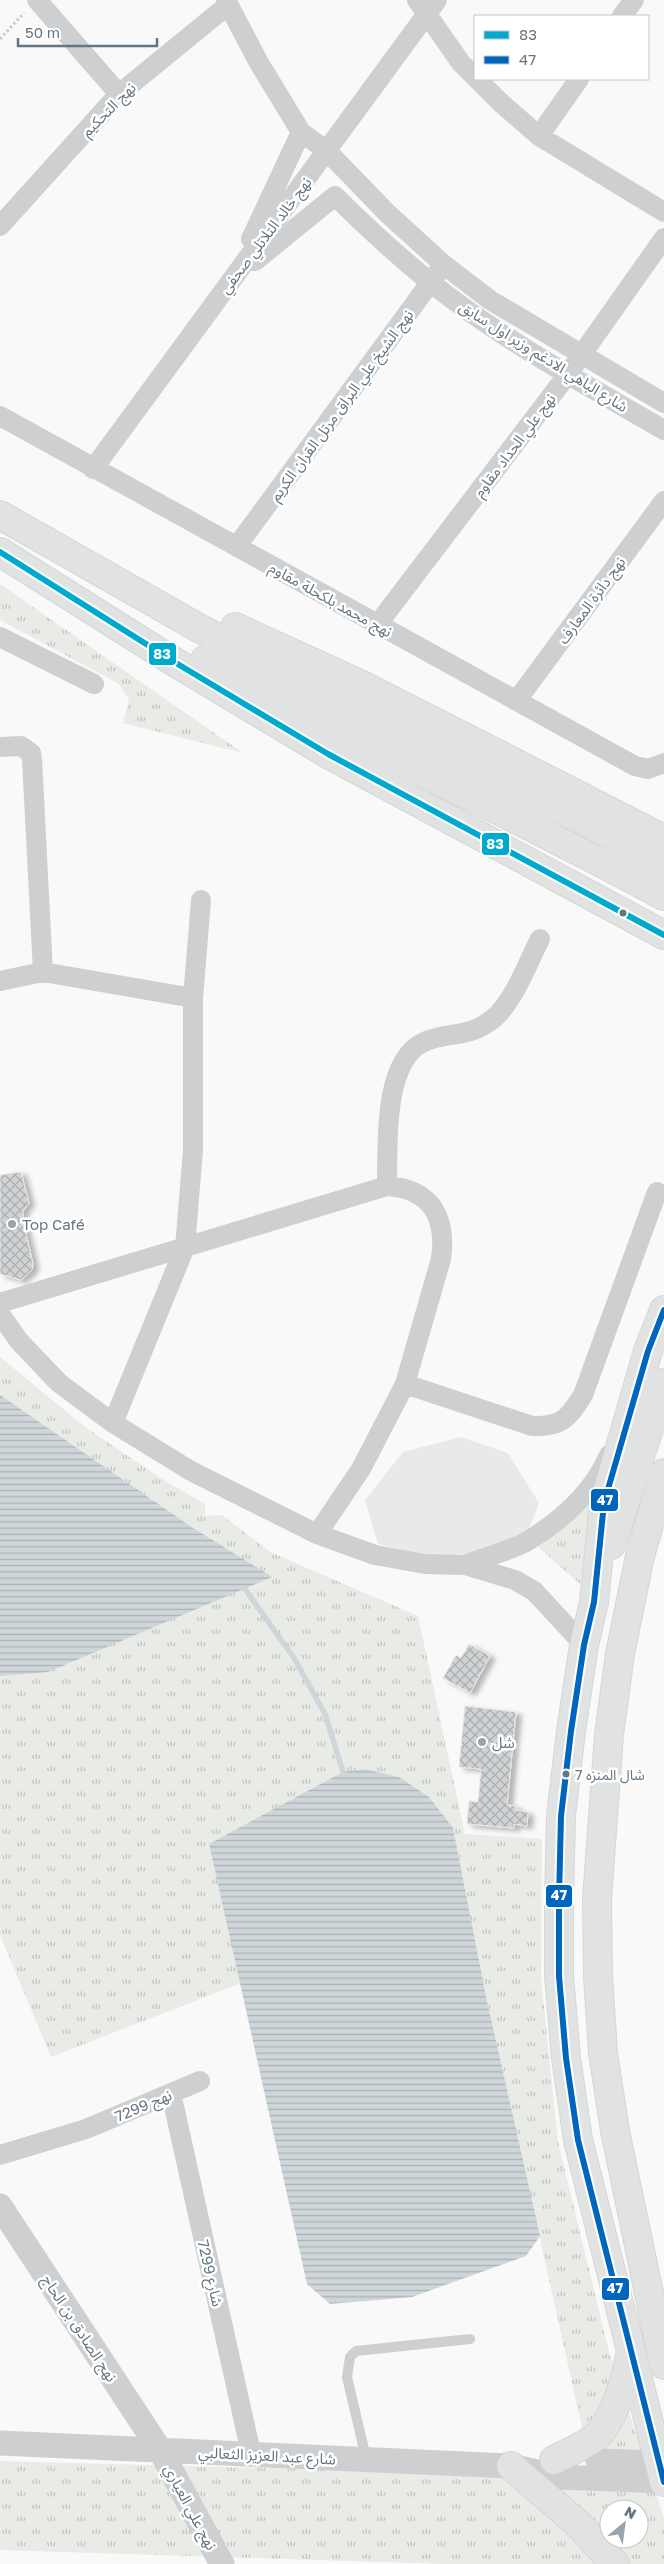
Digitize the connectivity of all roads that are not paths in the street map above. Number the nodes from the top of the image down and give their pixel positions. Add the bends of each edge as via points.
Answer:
1 (634, 0) edge
2 (227, 2) edge
3 (34, 3) edge
4 (427, 5) edge
5 (623, 15) edge
6 (474, 77) edge
7 (476, 80) edge
8 (578, 80) edge
9 (119, 94) junction
10 (301, 132) junction
11 (539, 136) junction
12 (327, 151) junction
13 (664, 212) edge
14 (2, 220) edge
15 (664, 238) edge
16 (443, 264) junction
17 (232, 279) junction
18 (431, 283) junction
19 (582, 354) junction
20 (568, 374) junction
21 (664, 403) edge
22 (0, 416) edge
23 (664, 430) edge
24 (93, 469) junction
25 (664, 501) edge
26 (0, 513) edge
27 (237, 546) junction
28 (0, 547) edge
29 (0, 552) edge
30 (377, 625) junction
31 (0, 637) edge
32 (94, 684) dead end
33 (517, 700) junction
34 (0, 747) edge
35 (664, 763) edge
36 (664, 839) edge
37 (664, 865) edge
38 (565, 883) junction
39 (664, 896) edge
40 (201, 900) dead end
41 (664, 935) edge
42 (540, 939) dead end
43 (664, 947) edge
44 (43, 972) junction
45 (0, 981) edge
46 (193, 998) junction
47 (386, 1186) junction
48 (657, 1192) dead end
49 (185, 1247) junction
50 (0, 1303) edge
51 (664, 1310) edge
52 (0, 1314) edge
53 (664, 1383) edge
54 (405, 1384) junction
55 (634, 1399) junction
56 (113, 1423) junction
57 (664, 1473) edge
58 (317, 1534) junction
59 (464, 1565) junction
60 (594, 1602) junction
61 (584, 1645) junction
62 (200, 2082) dead end
63 (171, 2093) junction
64 (0, 2155) edge
65 (0, 2206) edge
66 (470, 2339) dead end
67 (630, 2355) junction
68 (663, 2359) edge
69 (0, 2443) edge
70 (160, 2450) junction
71 (251, 2453) junction
72 (366, 2459) junction
73 (533, 2465) junction
74 (662, 2475) edge
75 (222, 2564) edge
76 (615, 2564) edge

1 - 5 street
2 - 9 street, نهج التحكيم
2 - 10 street
3 - 9 street
4 - 6 street
4 - 12 street, نهج خالد التلاتلي صحفي
7 - 11 street
8 - 11 street
9 - 14 street, نهج التحكيم
10 - 12 street, شارع الباهي الادغم وزير اول سابق
10 - 17 street
11 - 13 street
12 - 16 street, شارع الباهي الادغم وزير اول سابق via 387,213
12 - 17 street, نهج خالد التلاتلي صحفي
15 - 19 street, نهج علي الحداد مقاوم
16 - 18 street, نهج الشيخ علي البراق مرتل القران الكريم
16 - 19 street, شارع الباهي الادغم وزير اول سابق via 509,313
17 - 18 street, شارع الباهي الادغم وزير اول سابق via 335,196
17 - 24 street, نهج خالد التلاتلي صحفي
18 - 20 street, شارع الباهي الادغم وزير اول سابق
18 - 27 street, نهج الشيخ علي البراق مرتل القران الكريم
19 - 20 street, نهج علي الحداد مقاوم
19 - 21 street, شارع الباهي الادغم وزير اول سابق
20 - 23 street, شارع الباهي الادغم وزير اول سابق
20 - 30 street, نهج علي الحداد مقاوم
22 - 24 street, نهج محمد بلكحلة مقاوم
24 - 27 street, نهج محمد بلكحلة مقاوم
25 - 33 street, نهج دائرة المعارف
26 - 36 highway via 364,686
26 - 37 highway via 197,627 379,724 585,821
27 - 30 street, نهج محمد بلكحلة مقاوم
28 - 39 highway via 251,685 574,847
29 - 38 highway via 328,754
30 - 33 street, نهج محمد بلكحلة مقاوم
31 - 32 street
33 - 35 street, نهج محمد بلكحلة مقاوم via 634,766 648,769
34 - 44 street via 21,746 31,752
38 - 41 highway
38 - 43 highway
40 - 46 street
42 - 47 street via 510,998 496,1017 475,1031 425,1042 404,1060 389,1108
44 - 45 street
44 - 46 street
46 - 49 street via 193,1150
47 - 49 street
47 - 54 street via 404,1187 419,1193 440,1221 444,1239
48 - 54 street via 583,1395 563,1421 549,1427 532,1426
49 - 50 street
49 - 56 street
51 - 55 highway
52 - 56 street via 19,1341 59,1382
53 - 60 highway
54 - 58 street via 361,1469
55 - 59 street via 605,1465 589,1492 557,1521 524,1543
55 - 60 highway via 604,1502
56 - 58 street via 191,1471
57 - 68 highway via 640,1556 620,1654 609,1735 597,1899 603,2053
58 - 59 street via 375,1554 425,1564
59 - 61 street via 515,1580 534,1591
60 - 61 highway
61 - 67 highway via 561,1816 559,1976 578,2140
62 - 63 street, نهج 7299
63 - 64 street, نهج 7299 via 86,2128
63 - 71 street, شارع 7299
65 - 70 street, نهج الصادق بن الحاج
66 - 72 lane via 356,2351 350,2356 347,2377
67 - 73 highway via 624,2385 598,2435
67 - 74 highway
69 - 70 street, شارع عبد العزيز الثعالبي
70 - 71 street, شارع عبد العزيز الثعالبي
70 - 75 street, نهج علي العياري
71 - 72 street, شارع عبد العزيز الثعالبي
72 - 73 street, شارع عبد العزيز الثعالبي
73 - 74 street, شارع عبد العزيز الثعالبي
73 - 76 highway via 578,2524

